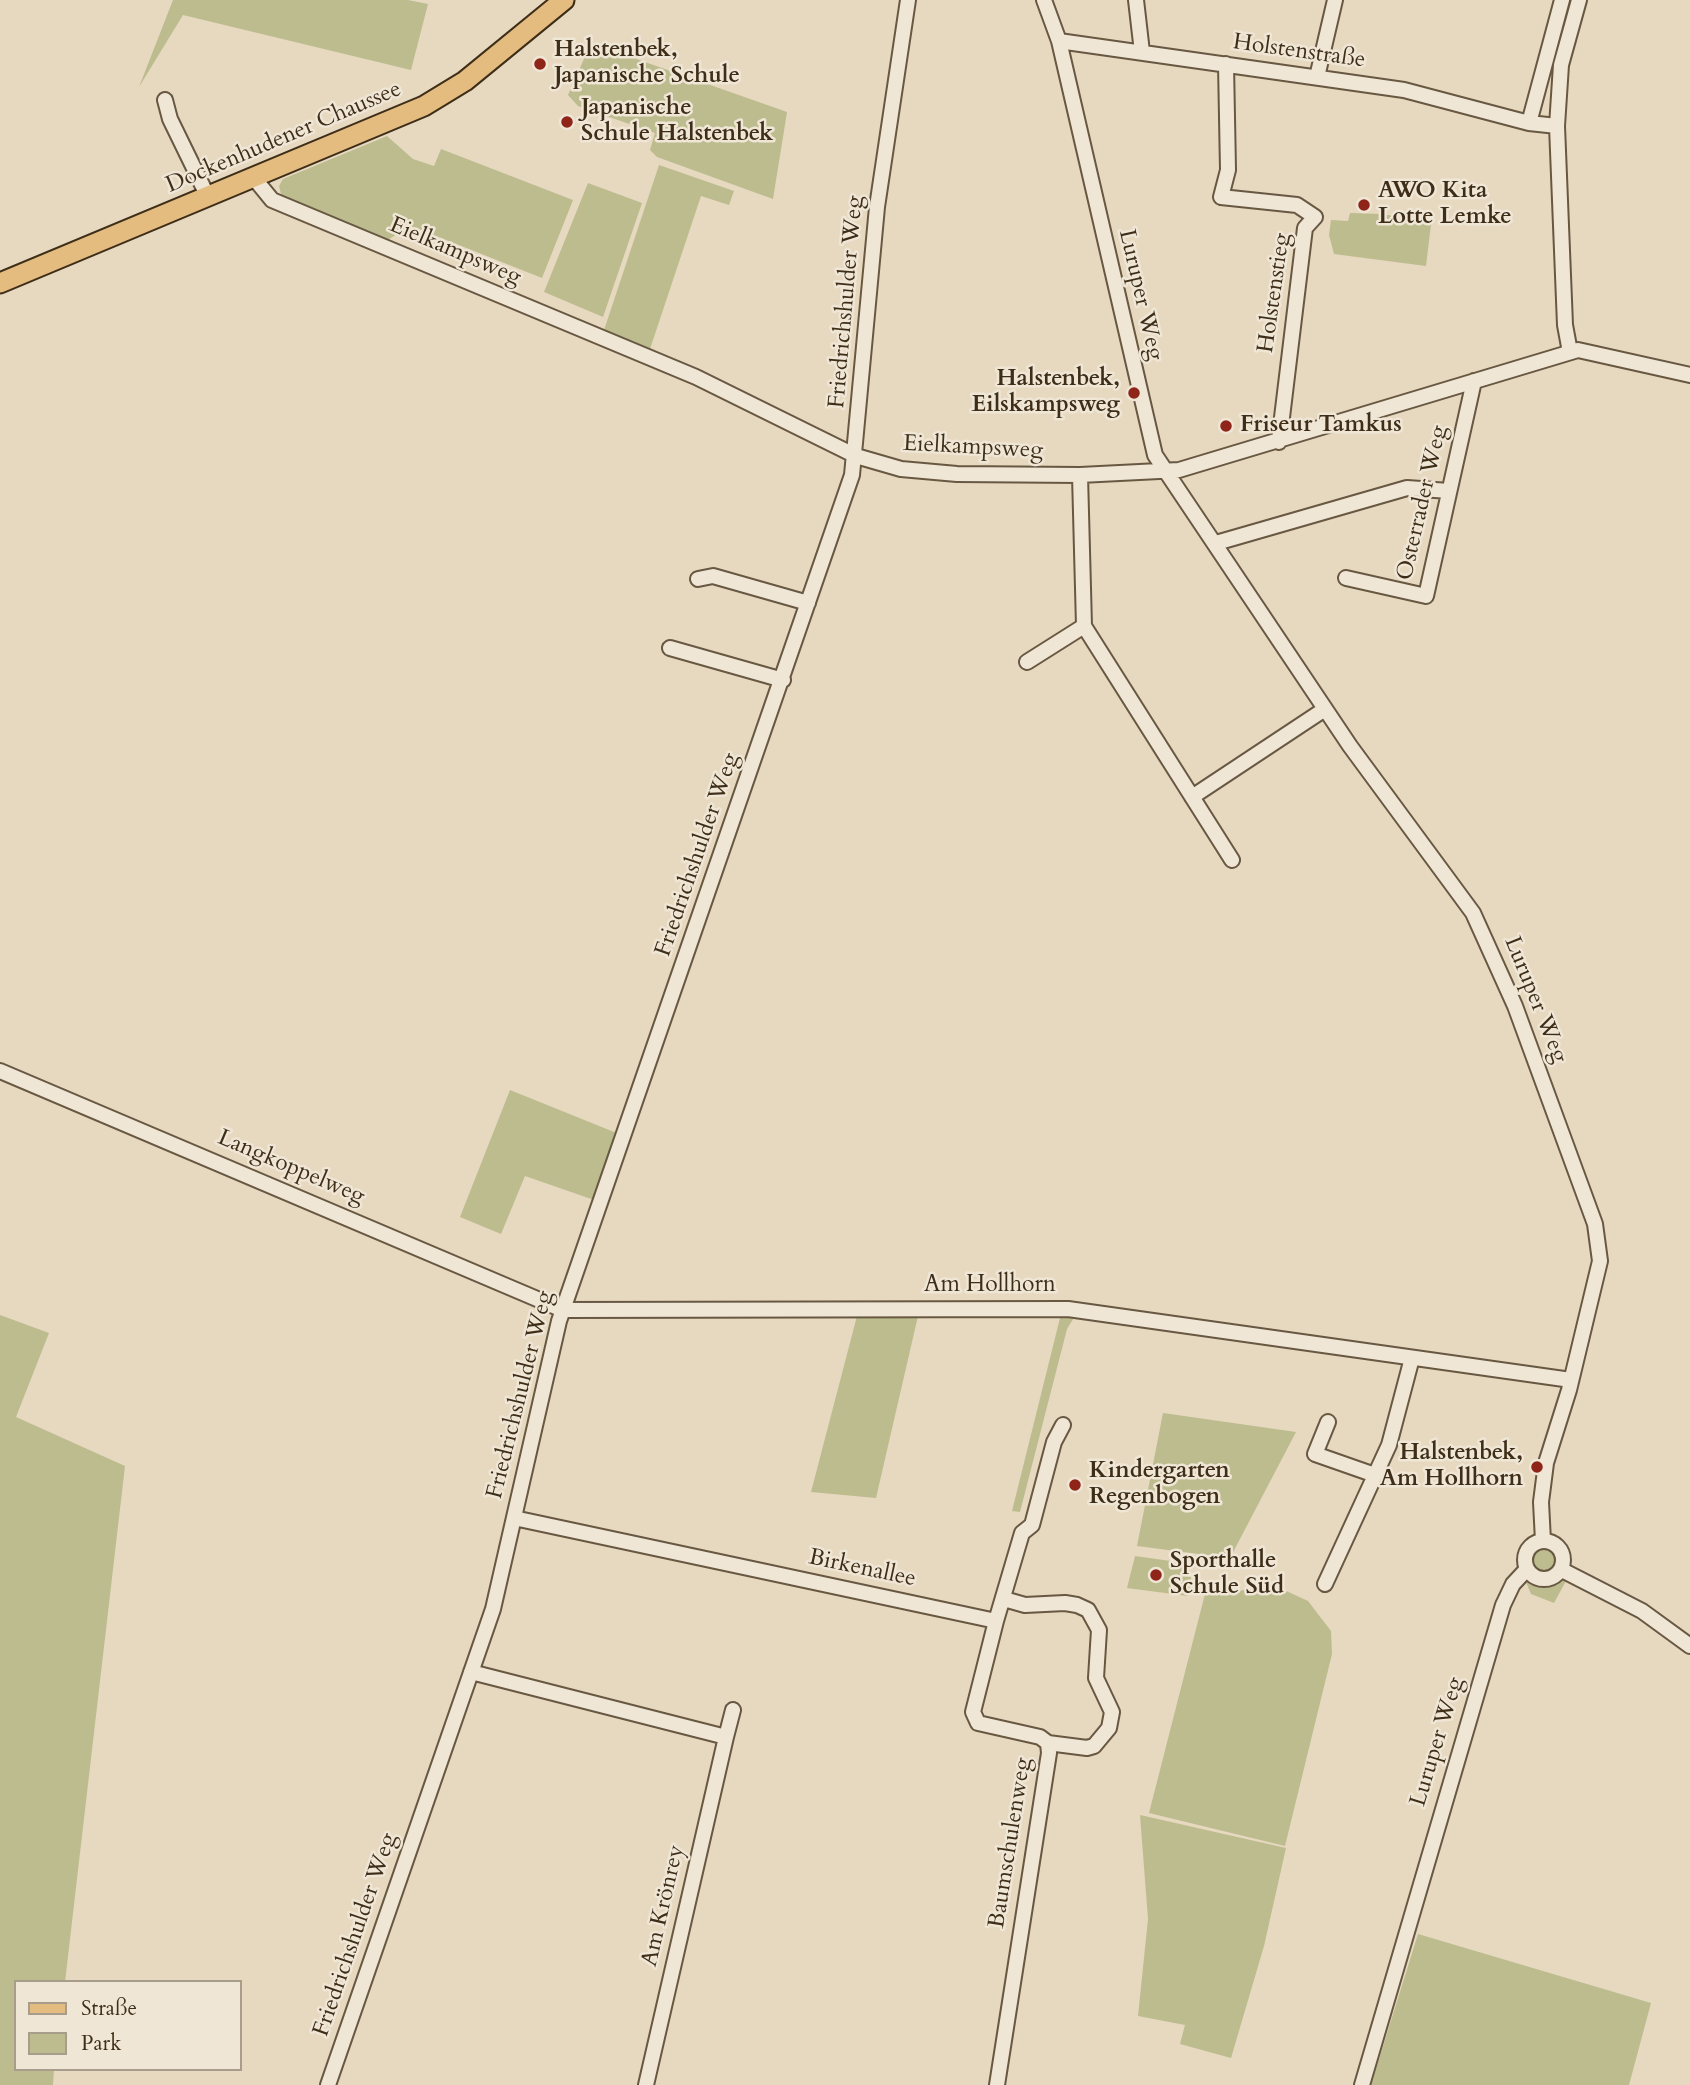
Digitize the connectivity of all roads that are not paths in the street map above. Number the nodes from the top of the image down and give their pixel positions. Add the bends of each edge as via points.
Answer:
1 (564, 0) edge
2 (908, 0) edge
3 (1044, 0) edge
4 (1136, 0) edge
5 (1335, 0) edge
6 (1562, 0) edge
7 (1579, 0) edge
8 (1059, 41) junction
9 (1142, 52) junction
10 (1226, 64) junction
11 (1317, 77) junction
12 (165, 100) dead end
13 (1530, 123) junction
14 (1557, 125) junction
15 (254, 178) junction
16 (208, 197) junction
17 (0, 283) edge
18 (1570, 352) junction
19 (1690, 375) edge
20 (1474, 381) junction
21 (1279, 442) junction
22 (856, 456) junction
23 (1164, 472) junction
24 (1080, 475) junction
25 (1449, 491) junction
26 (1216, 543) junction
27 (1346, 578) dead end
28 (698, 579) dead end
29 (808, 603) junction
30 (1084, 626) junction
31 (670, 648) dead end
32 (1027, 662) dead end
33 (783, 680) junction
34 (1325, 709) junction
35 (1192, 797) junction
36 (1232, 860) dead end
37 (0, 1071) edge
38 (563, 1310) junction
39 (1412, 1358) junction
40 (1571, 1380) junction
41 (1328, 1422) dead end
42 (1063, 1426) dead end
43 (1375, 1475) junction
44 (514, 1518) junction
45 (1543, 1541) junction
46 (1527, 1569) junction
47 (1562, 1570) junction
48 (1325, 1584) dead end
49 (1004, 1600) junction
50 (996, 1621) junction
51 (1690, 1646) edge
52 (471, 1672) junction
53 (733, 1710) dead end
54 (726, 1737) junction
55 (1048, 1743) junction
56 (328, 2085) edge
57 (646, 2085) edge
58 (997, 2085) edge
59 (1362, 2085) edge

1 - 15 main road, Dockenhudener Chaussee via 465,81 424,106
2 - 22 street, Friedrichshulder Weg via 877,207
3 - 8 street, Luruper Weg
4 - 9 street
5 - 11 street
6 - 13 street
7 - 14 street via 1562,65
8 - 9 street, Holstenstraße
8 - 23 street, Luruper Weg via 1150,437
9 - 10 street, Holstenstraße
10 - 11 street, Holstenstraße
10 - 21 street, Holstenstieg via 1228,170 1221,197 1297,205 1315,217 1305,228
11 - 13 street, Holstenstraße via 1404,90
12 - 16 street
13 - 14 street, Holstenstraße
14 - 18 street
15 - 16 main road, Dockenhudener Chaussee
15 - 22 street, Eielkampsweg via 272,200 696,377
16 - 17 main road, Dockenhudener Chaussee
18 - 19 street via 1587,351
18 - 20 street, Eielkampsweg
20 - 21 street, Eielkampsweg
20 - 25 street, Osterrader Weg
21 - 23 street, Eielkampsweg
22 - 24 street, Eielkampsweg via 901,469 957,474
22 - 29 street, Friedrichshulder Weg
23 - 24 street, Eielkampsweg
23 - 26 street, Luruper Weg
24 - 30 street
25 - 26 street via 1407,488
25 - 27 street, Osterrader Weg via 1426,596
26 - 34 street, Luruper Weg
28 - 29 street via 713,576
29 - 33 street, Friedrichshulder Weg
30 - 32 street
30 - 35 street
31 - 33 street
33 - 38 street, Friedrichshulder Weg
34 - 35 street
34 - 40 street, Luruper Weg via 1473,913 1515,1006 1552,1106 1600,1248
35 - 36 street
37 - 38 street, Langkoppelweg
38 - 39 street, Am Hollhorn via 1068,1309
38 - 44 street, Friedrichshulder Weg
39 - 40 street, Am Hollhorn
39 - 43 street via 1398,1418
40 - 45 street, Luruper Weg via 1543,1478
41 - 43 street via 1315,1454
42 - 49 street via 1054,1442 1032,1525 1022,1533
43 - 48 street
44 - 50 street, Birkenallee
44 - 52 street, Friedrichshulder Weg via 493,1609
45 - 46 street via 1528,1549
45 - 47 street via 1562,1550
46 - 47 street via 1544,1579
46 - 59 street, Luruper Weg via 1503,1605
47 - 51 street via 1642,1611
49 - 50 street
49 - 55 street via 1025,1605 1077,1605 1088,1611 1099,1630 1096,1678 1112,1712 1110,1728 1087,1748
50 - 55 street, Baumschulenweg via 972,1712 978,1723 1040,1737
52 - 54 street
52 - 56 street, Friedrichshulder Weg
53 - 54 street, Am Krönrey
54 - 57 street, Am Krönrey
55 - 58 street, Baumschulenweg

